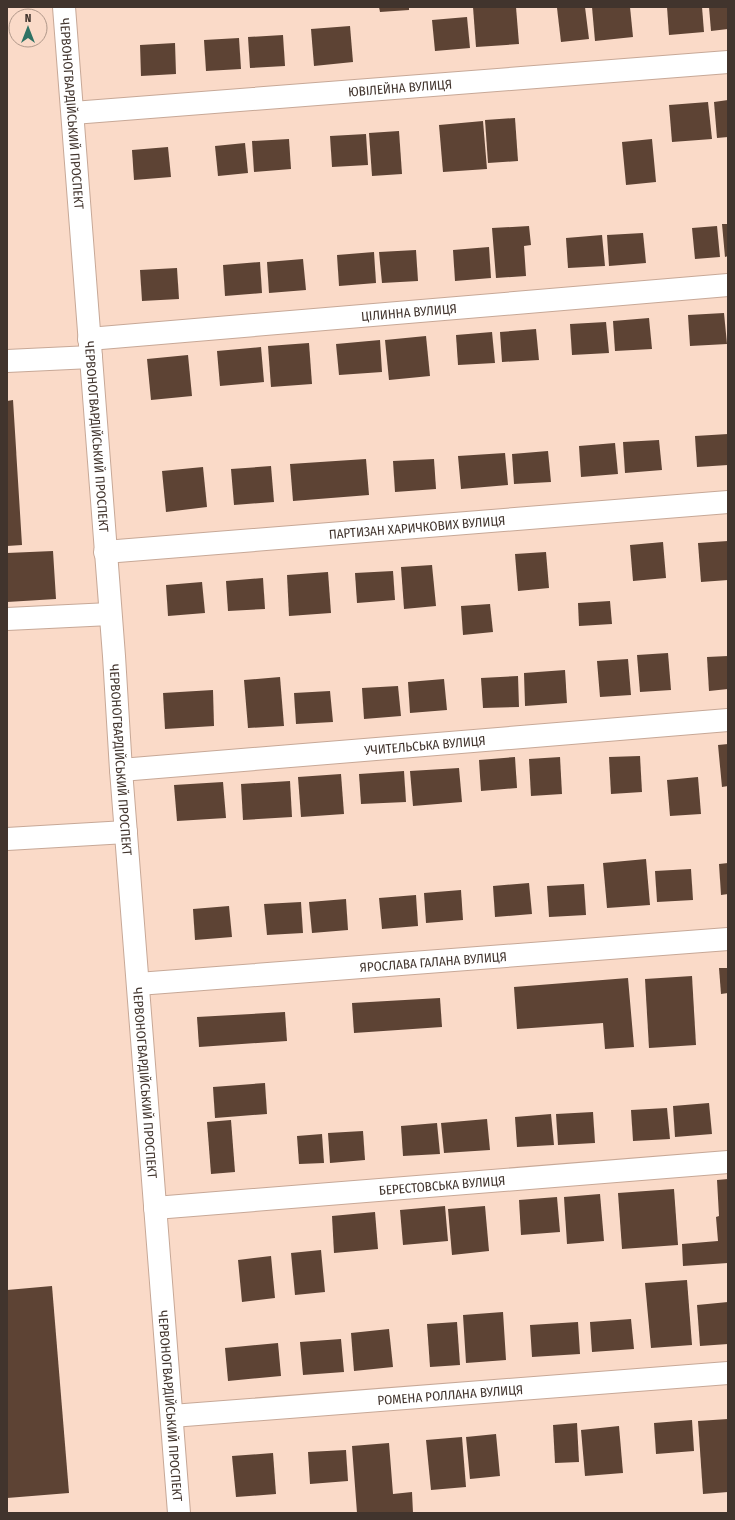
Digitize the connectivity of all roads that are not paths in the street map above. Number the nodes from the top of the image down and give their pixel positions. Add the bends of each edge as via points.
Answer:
1 (64, 7) edge
2 (728, 62) edge
3 (72, 113) junction
4 (728, 285) edge
5 (90, 348) junction
6 (7, 361) edge
7 (728, 502) edge
8 (106, 552) junction
9 (110, 614) junction
10 (7, 619) edge
11 (728, 720) edge
12 (121, 770) junction
13 (126, 832) junction
14 (7, 839) edge
15 (728, 939) edge
16 (138, 984) junction
17 (728, 1162) edge
18 (156, 1208) junction
19 (728, 1373) edge
20 (172, 1416) junction
21 (179, 1513) edge

1 - 3 street, ЧЕРВОНОГВАРДІЙСЬКИЙ ПРОСПЕКТ
2 - 3 street, ЮВІЛЕЙНА ВУЛИЦЯ
3 - 5 street, ЧЕРВОНОГВАРДІЙСЬКИЙ ПРОСПЕКТ
4 - 5 street, ЦІЛИННА ВУЛИЦЯ
5 - 6 street, ЦІЛИННА ВУЛИЦЯ
5 - 8 street, ЧЕРВОНОГВАРДІЙСЬКИЙ ПРОСПЕКТ
7 - 8 street, ПАРТИЗАН ХАРИЧКОВИХ ВУЛИЦЯ
8 - 9 street, ЧЕРВОНОГВАРДІЙСЬКИЙ ПРОСПЕКТ
9 - 10 street
9 - 12 street, ЧЕРВОНОГВАРДІЙСЬКИЙ ПРОСПЕКТ
11 - 12 street, УЧИТЕЛЬСЬКА ВУЛИЦЯ
12 - 13 street, ЧЕРВОНОГВАРДІЙСЬКИЙ ПРОСПЕКТ
13 - 14 street
13 - 16 street, ЧЕРВОНОГВАРДІЙСЬКИЙ ПРОСПЕКТ
15 - 16 street, ЯРОСЛАВА ГАЛАНА ВУЛИЦЯ
16 - 18 street, ЧЕРВОНОГВАРДІЙСЬКИЙ ПРОСПЕКТ
17 - 18 street, БЕРЕСТОВСЬКА ВУЛИЦЯ
18 - 20 street, ЧЕРВОНОГВАРДІЙСЬКИЙ ПРОСПЕКТ
19 - 20 street, РОМЕНА РОЛЛАНА ВУЛИЦЯ
20 - 21 street, ЧЕРВОНОГВАРДІЙСЬКИЙ ПРОСПЕКТ

